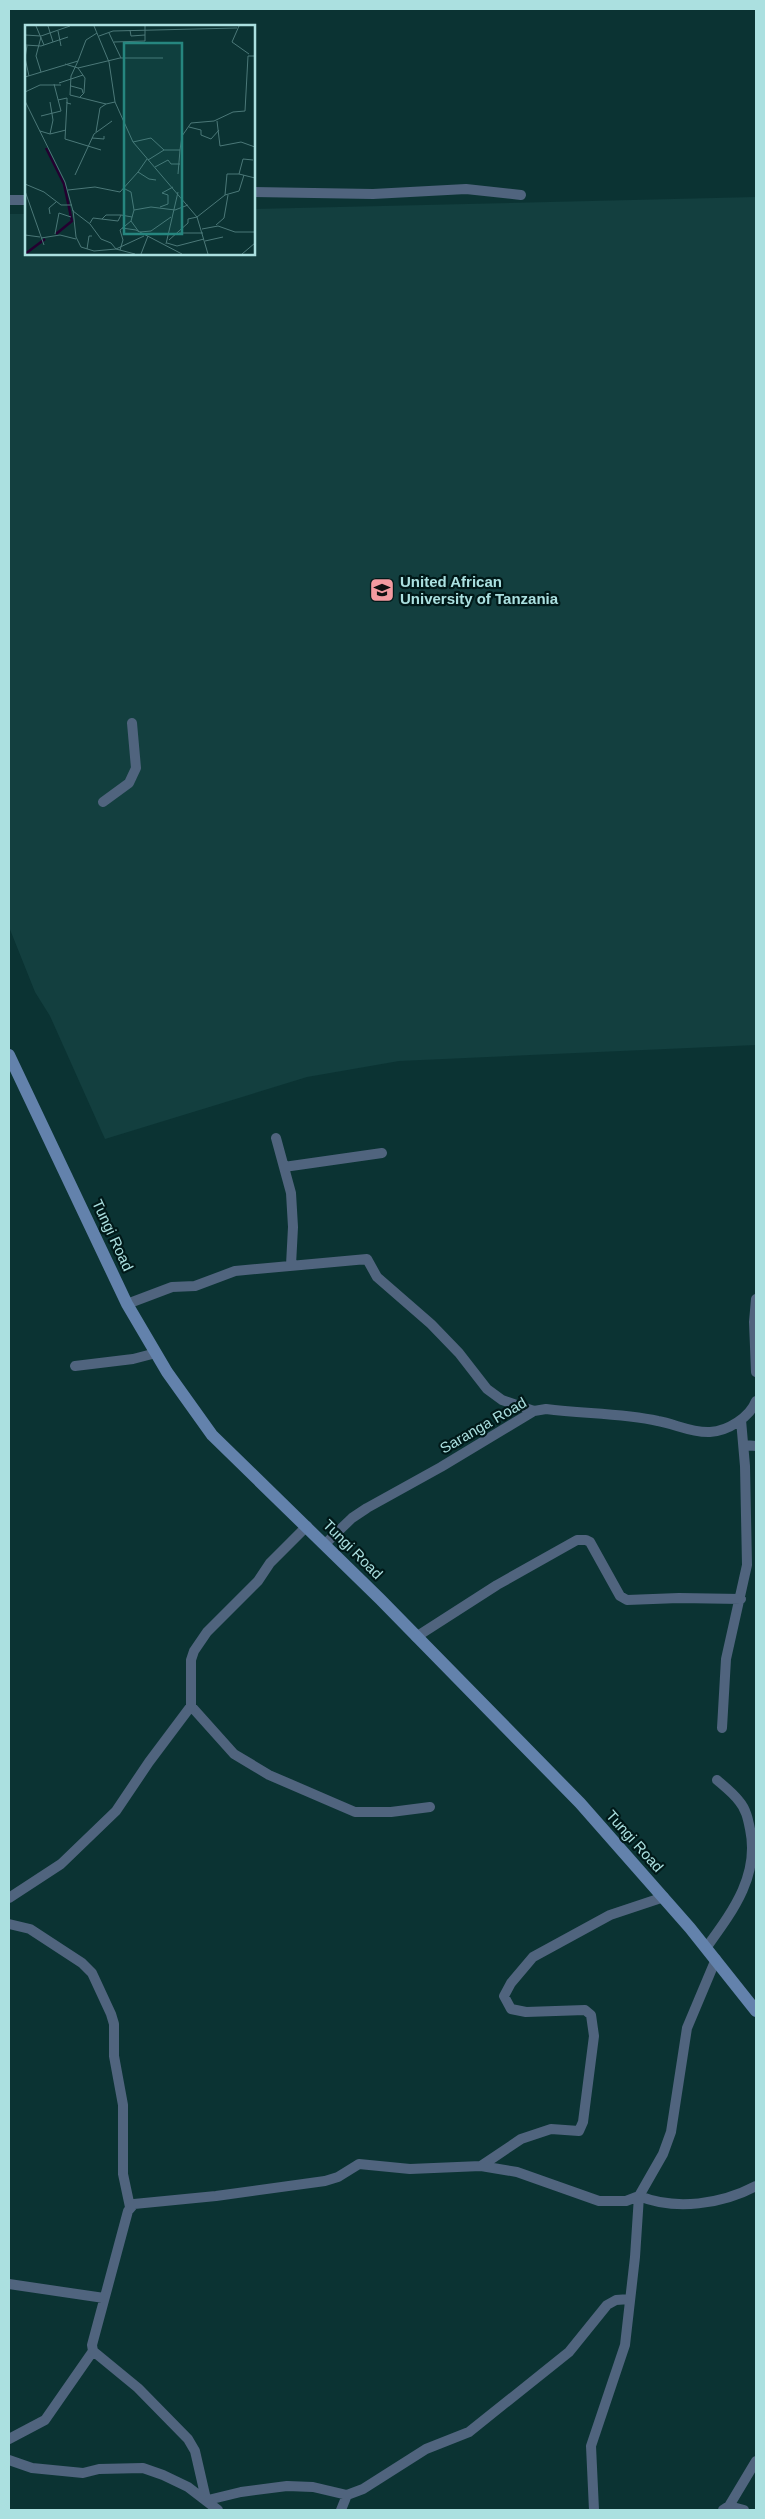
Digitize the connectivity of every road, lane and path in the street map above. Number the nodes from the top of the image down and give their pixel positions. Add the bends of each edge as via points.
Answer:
1 (255, 192) edge
2 (521, 195) dead end
3 (9, 200) edge
4 (25, 200) edge
5 (132, 723) dead end
6 (102, 802) dead end
7 (9, 1055) edge
8 (276, 1138) dead end
9 (382, 1153) dead end
10 (284, 1167) junction
11 (291, 1265) junction
12 (756, 1300) edge
13 (127, 1304) junction
14 (156, 1353) junction
15 (75, 1366) dead end
16 (756, 1372) edge
17 (756, 1401) edge
18 (534, 1411) junction
19 (741, 1420) junction
20 (744, 1445) junction
21 (756, 1446) edge
22 (307, 1526) junction
23 (325, 1544) junction
24 (741, 1599) junction
25 (416, 1637) junction
26 (191, 1706) junction
27 (722, 1728) dead end
28 (716, 1780) dead end
29 (430, 1807) dead end
30 (664, 1897) junction
31 (9, 1898) edge
32 (9, 1924) edge
33 (706, 1948) junction
34 (716, 1959) junction
35 (756, 2011) edge
36 (481, 2166) junction
37 (756, 2186) edge
38 (639, 2196) junction
39 (130, 2207) junction
40 (9, 2284) edge
41 (104, 2298) junction
42 (630, 2299) junction
43 (93, 2351) junction
44 (9, 2439) edge
45 (9, 2460) edge
46 (756, 2461) edge
47 (347, 2495) junction
48 (207, 2499) junction
49 (726, 2508) edge
50 (218, 2510) edge
51 (341, 2510) edge
52 (594, 2510) edge
53 (744, 2510) edge

1 - 2 street via 373,194 466,188
3 - 4 street
5 - 6 street via 136,768 129,783
7 - 13 main road, Tungi Road
8 - 10 street
9 - 10 street
10 - 11 street via 291,1193
11 - 13 street via 224,1274 195,1286 172,1287
11 - 18 street via 366,1259 377,1277 432,1324 487,1389 502,1400
12 - 16 street
13 - 14 main road, Tungi Road
14 - 15 street
14 - 22 main road, Tungi Road via 212,1435
17 - 19 street, Saranga Road
18 - 19 street, Saranga Road via 546,1409 632,1418 709,1432
18 - 23 street, Saranga Road via 366,1508
19 - 20 street
20 - 21 street
20 - 24 street via 747,1564
22 - 23 main road, Tungi Road
22 - 26 street via 207,1632 194,1651 191,1660
23 - 25 main road, Tungi Road
24 - 25 street via 627,1600 620,1596 590,1542 582,1539 497,1585
24 - 27 street via 726,1659
25 - 30 main road, Tungi Road via 580,1803
26 - 29 street via 234,1754 269,1775 341,1806 356,1812
26 - 31 street via 116,1811 61,1864
28 - 33 street via 738,1799 746,1812 752,1856 747,1883 738,1903
30 - 33 main road, Tungi Road
30 - 36 street via 610,1915 533,1958 511,1982 504,1996 511,2009 526,2012 585,2010 591,2015 594,2036 583,2122 579,2131 551,2130 521,2139
32 - 39 street via 30,1929 82,1963 92,1974 111,2014 114,2056 123,2105 123,2174
33 - 34 main road, Tungi Road
34 - 35 main road, Tungi Road
34 - 38 street via 687,2028 671,2132 663,2154
36 - 38 street via 517,2172 599,2201 626,2201
36 - 39 street via 410,2169 359,2164 338,2177 324,2181 138,2203
37 - 38 street via 741,2194 674,2205
38 - 42 street
39 - 41 street
40 - 41 street
41 - 43 street
42 - 47 street via 616,2300 607,2305 568,2352 469,2432 426,2449
42 - 52 street via 620,2362 592,2437
43 - 44 street via 45,2420
43 - 48 street via 138,2388 188,2439 195,2451
45 - 48 street via 32,2468 83,2473 99,2469 143,2468
46 - 49 street
47 - 48 street via 300,2485
47 - 51 street
48 - 50 street
49 - 53 street

